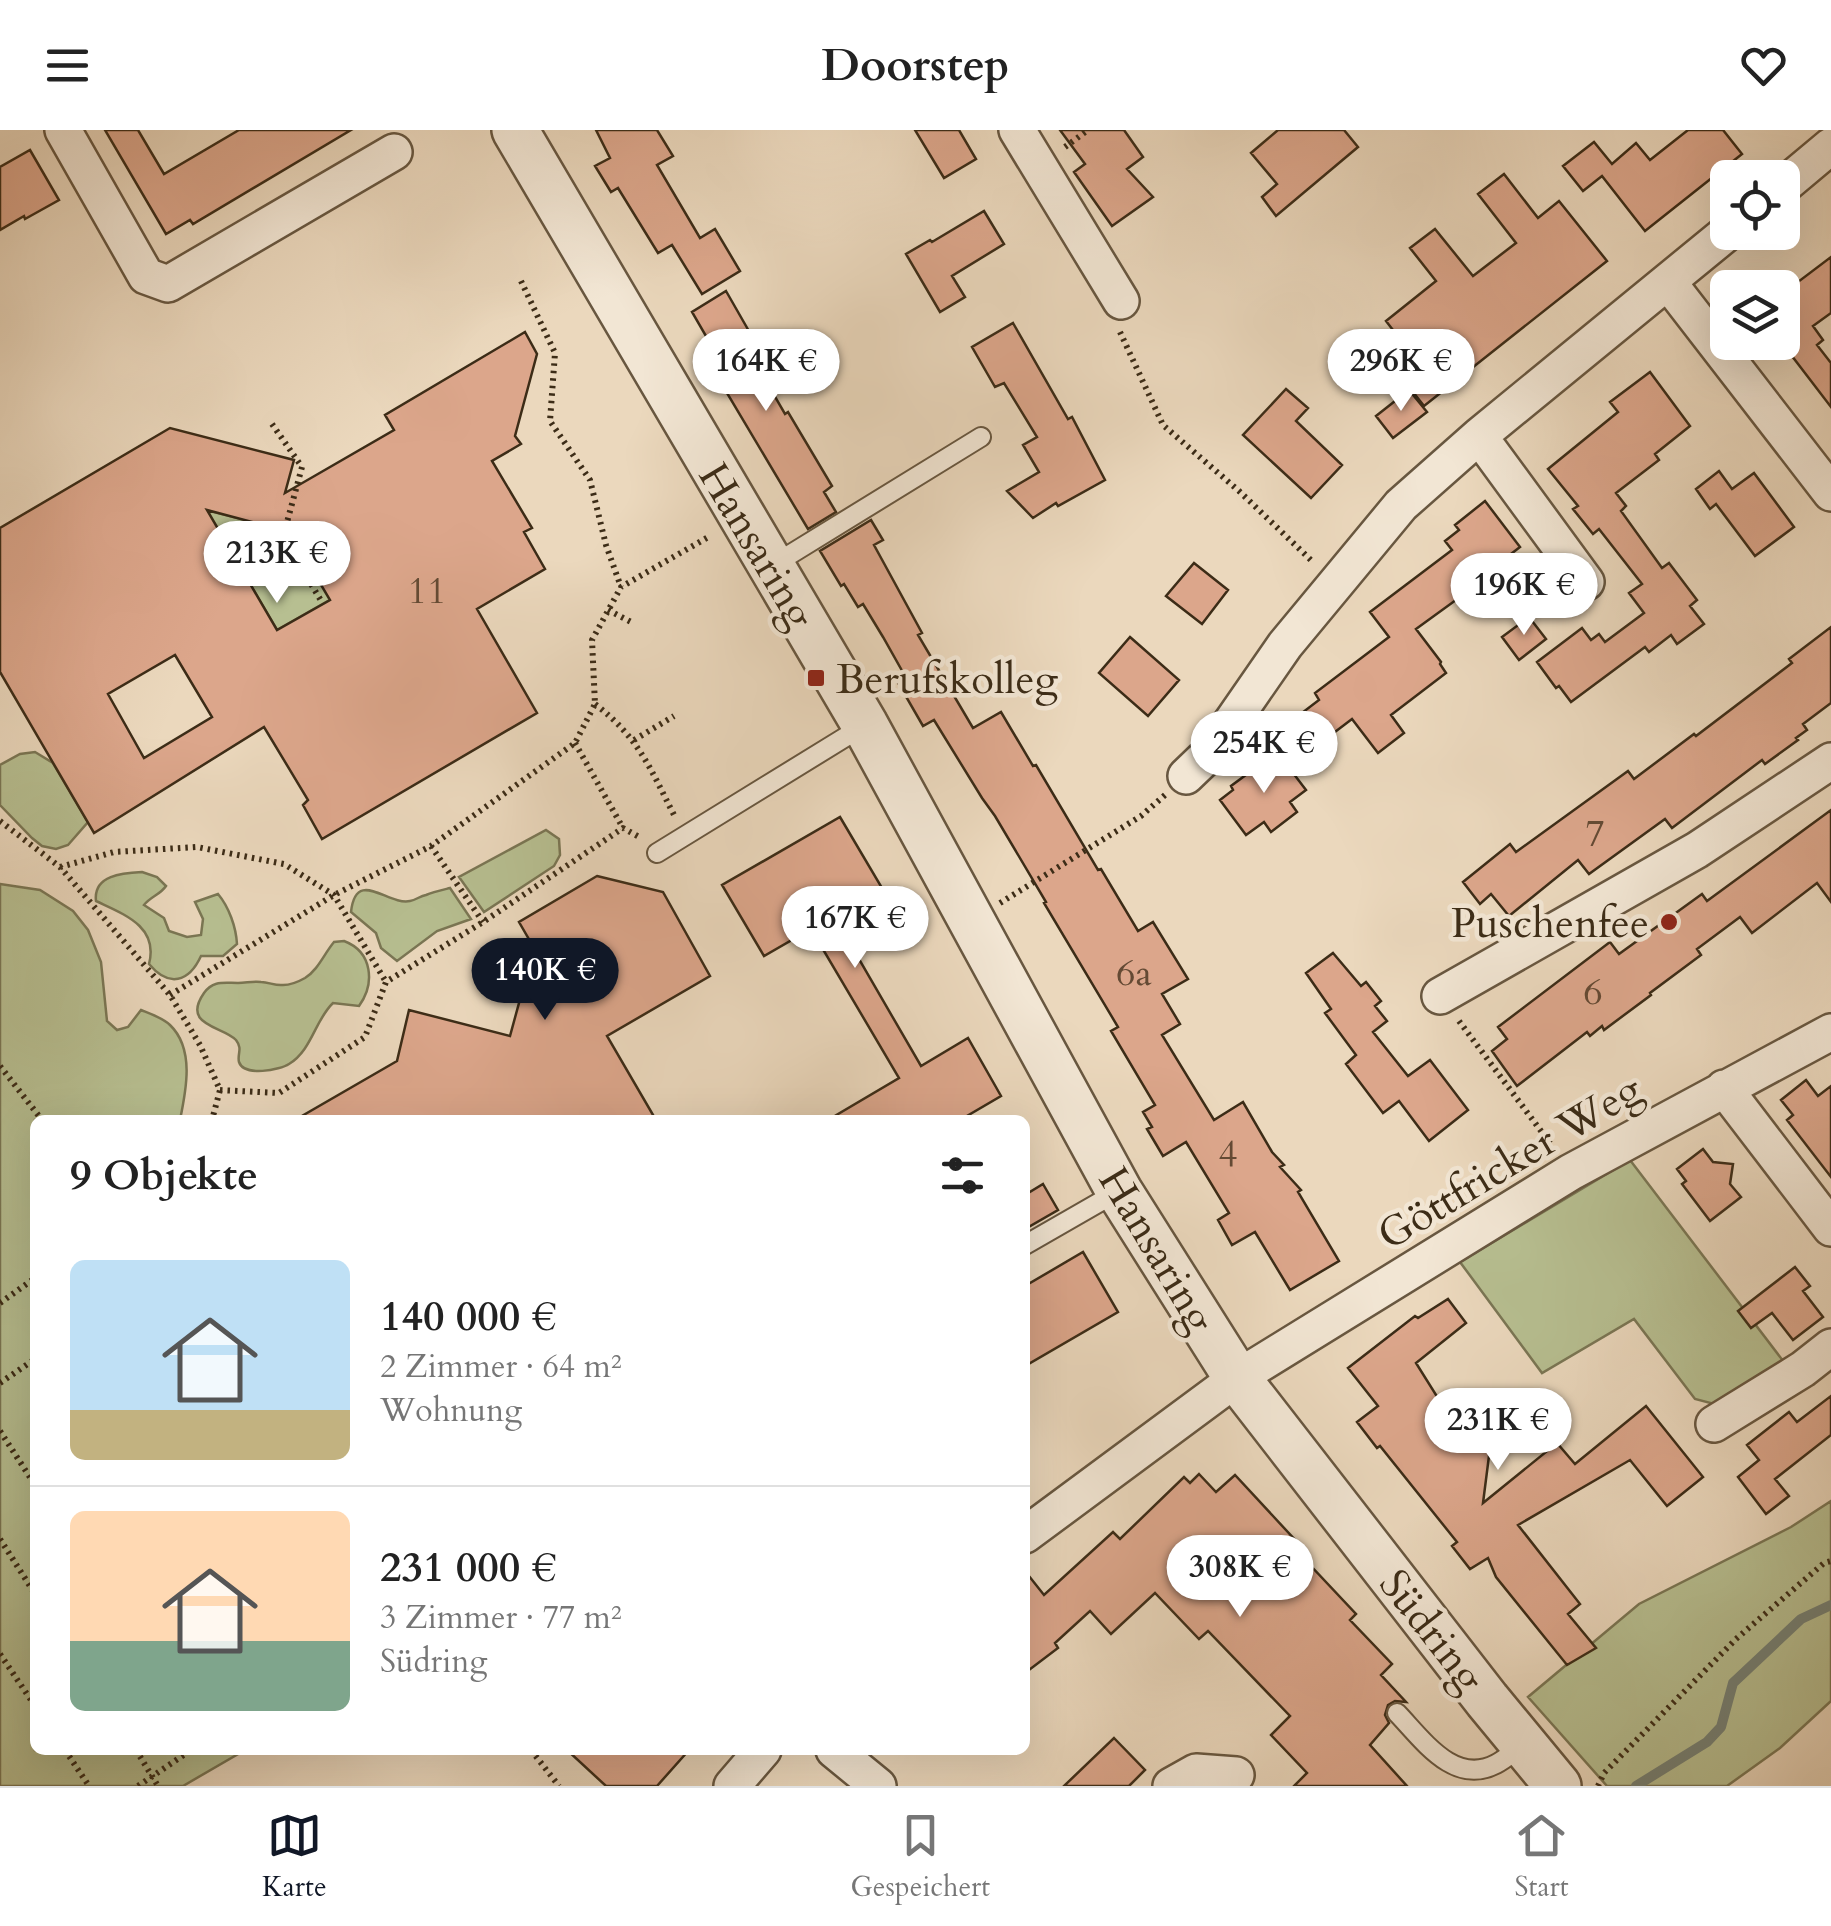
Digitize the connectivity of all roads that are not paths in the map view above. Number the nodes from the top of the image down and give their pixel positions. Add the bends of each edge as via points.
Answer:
1 (63, 130) edge
2 (514, 130) edge
3 (1017, 130) edge
4 (1831, 146) edge
5 (394, 152) dead end
6 (1800, 172) edge
7 (1710, 247) edge
8 (1668, 282) junction
9 (1121, 300) road end
10 (1480, 436) junction
11 (981, 437) dead end
12 (1831, 493) edge
13 (771, 566) junction
14 (1586, 582) dead end
15 (865, 726) junction
16 (1831, 760) edge
17 (1186, 776) road end
18 (658, 853) road end
19 (1440, 996) road end
20 (1831, 1032) edge
21 (1724, 1088) junction
22 (1120, 1191) junction
23 (1831, 1228) edge
24 (1030, 1242) edge
25 (1831, 1348) edge
26 (1237, 1378) junction
27 (1714, 1424) dead end
28 (1030, 1530) edge
29 (1397, 1713) dead end
30 (1524, 1745) junction
31 (759, 1755) edge
32 (840, 1755) edge
33 (1236, 1774) dead end
34 (732, 1786) edge
35 (878, 1786) edge
36 (1172, 1786) edge
37 (1558, 1786) edge

1 - 5 street via 146,276 168,284
2 - 13 street, Hansaring
3 - 9 street
4 - 6 street
7 - 8 street
8 - 10 street
8 - 12 street
10 - 14 street
10 - 17 street via 1401,505
11 - 13 lane
13 - 15 street, Hansaring
15 - 18 lane
15 - 22 street, Hansaring
16 - 19 street via 1697,850
20 - 21 street, Göttfricker Weg
21 - 23 street
21 - 26 street, Göttfricker Weg via 1571,1172
22 - 24 lane
22 - 26 street, Hansaring
25 - 27 street
26 - 28 street, Göttfricker Weg
26 - 30 street, Südring
29 - 30 lane via 1446,1764 1472,1771
30 - 37 street, Südring
31 - 34 street
32 - 35 street
33 - 36 street via 1196,1772

